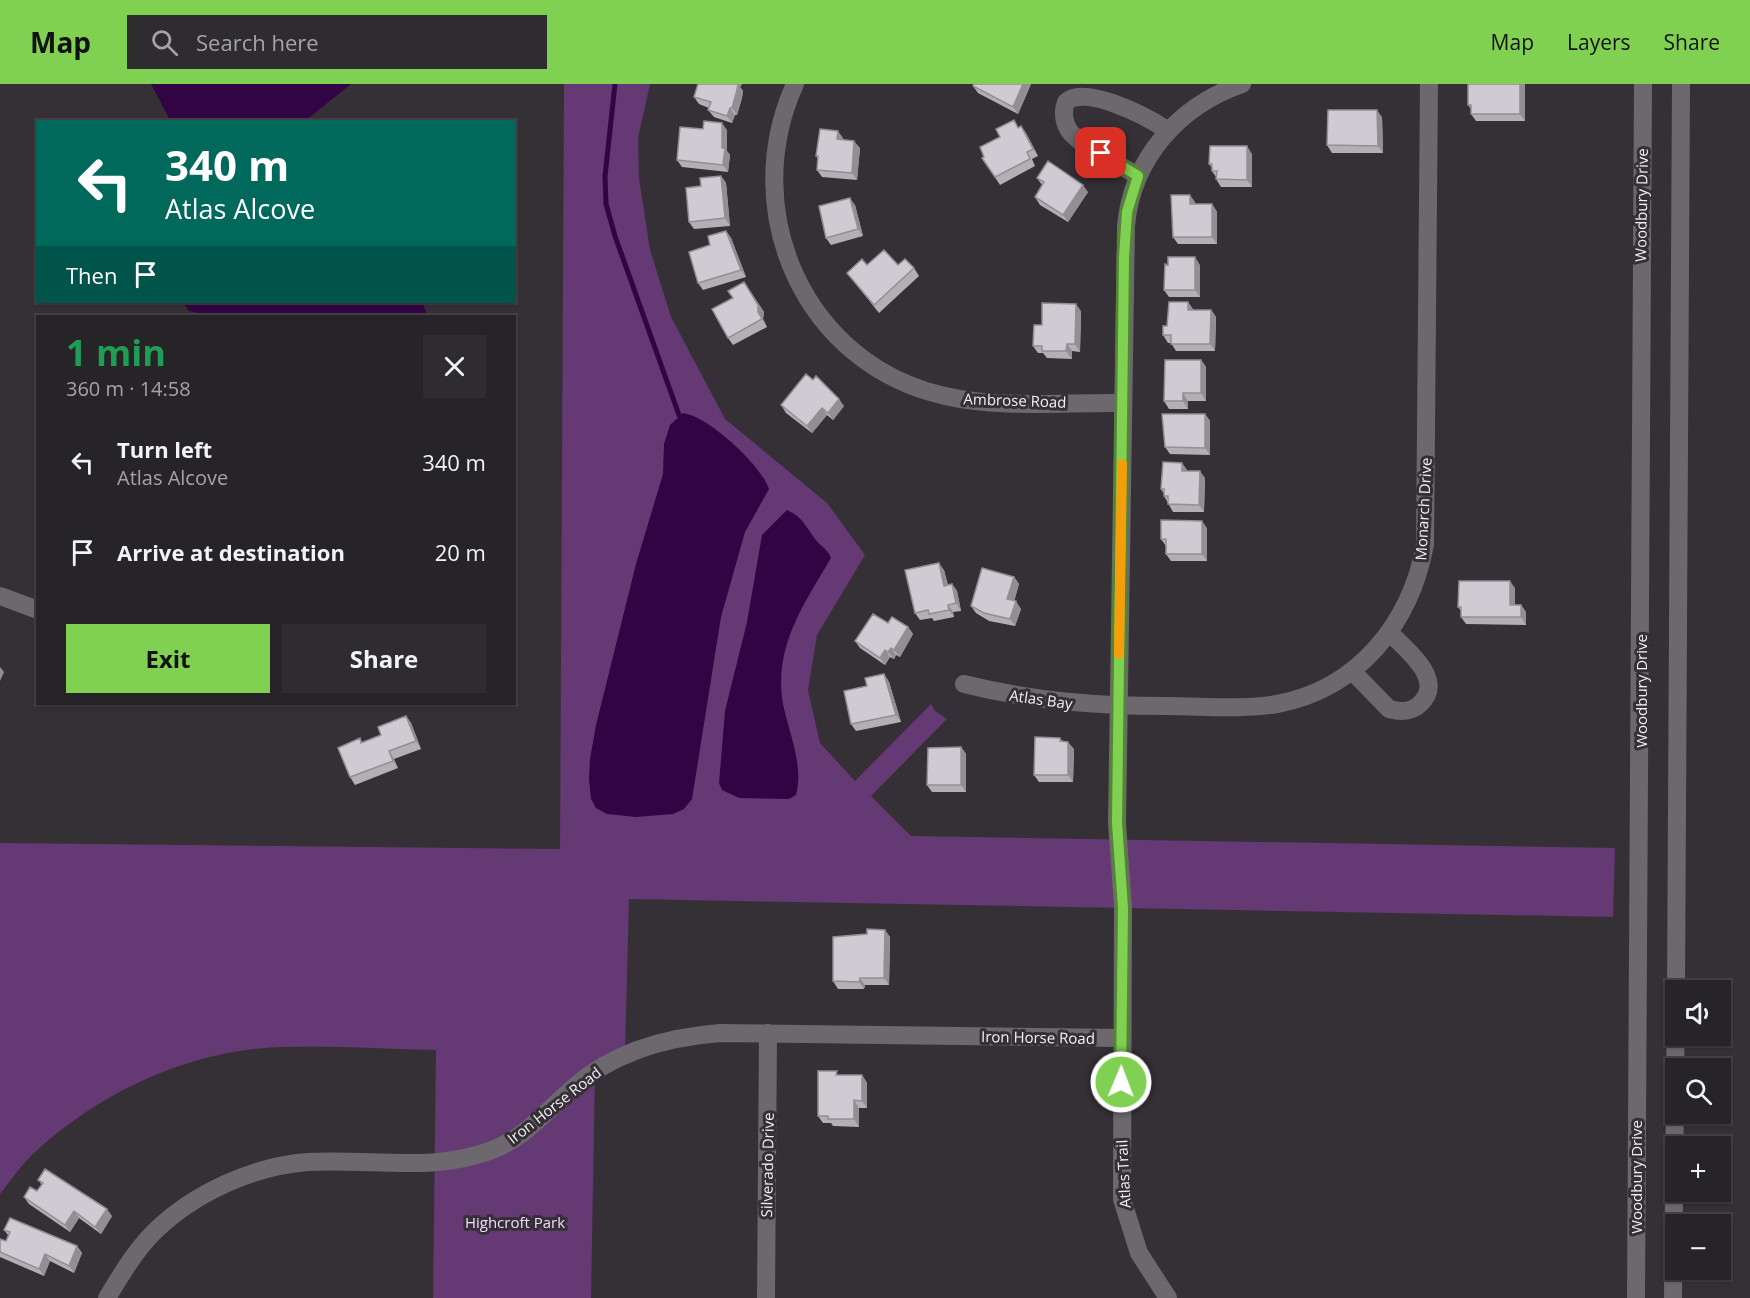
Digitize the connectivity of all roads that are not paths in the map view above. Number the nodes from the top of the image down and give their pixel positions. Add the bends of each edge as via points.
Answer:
1 (795, 84) edge
2 (1242, 84) edge
3 (1429, 84) edge
4 (1643, 84) edge
5 (1681, 84) edge
6 (1167, 130) junction
7 (1138, 176) junction
8 (1122, 403) junction
9 (0, 596) edge
10 (36, 609) edge
11 (1390, 633) junction
12 (1352, 671) junction
13 (964, 684) dead end
14 (1119, 706) junction
15 (1676, 980) edge
16 (768, 1033) junction
17 (1122, 1038) junction
18 (1675, 1046) edge
19 (107, 1298) edge
20 (766, 1298) edge
21 (1168, 1298) edge
22 (1636, 1298) edge
23 (1673, 1298) edge

1 - 8 street, Ambrose Road via 777,142 777,215 798,282 837,337 882,373 944,396 976,401
2 - 6 street, Atlas Trail via 1202,103
3 - 11 street, Monarch Drive via 1425,544 1413,591
4 - 22 street, Woodbury Drive
5 - 15 street
6 - 7 street, Atlas Trail
6 - 7 street via 1107,89 1086,86 1069,97 1064,113 1069,131
7 - 8 street, Atlas Trail via 1126,226
8 - 14 street, Atlas Trail
9 - 10 street
11 - 12 street, Monarch Drive
11 - 12 street via 1426,672 1429,685 1422,702 1406,711 1389,709
12 - 14 street, Monarch Drive via 1323,688 1279,704
13 - 14 street, Atlas Bay via 1052,702
14 - 17 street, Atlas Trail via 1117,823 1123,901
16 - 17 street, Iron Horse Road
16 - 19 street, Iron Horse Road via 688,1036 625,1055 595,1070 525,1131 474,1157 429,1164 308,1162 261,1171 226,1184 187,1205 154,1232
16 - 20 street, Silverado Drive
17 - 21 street, Atlas Trail via 1124,1208 1139,1253
18 - 23 street

